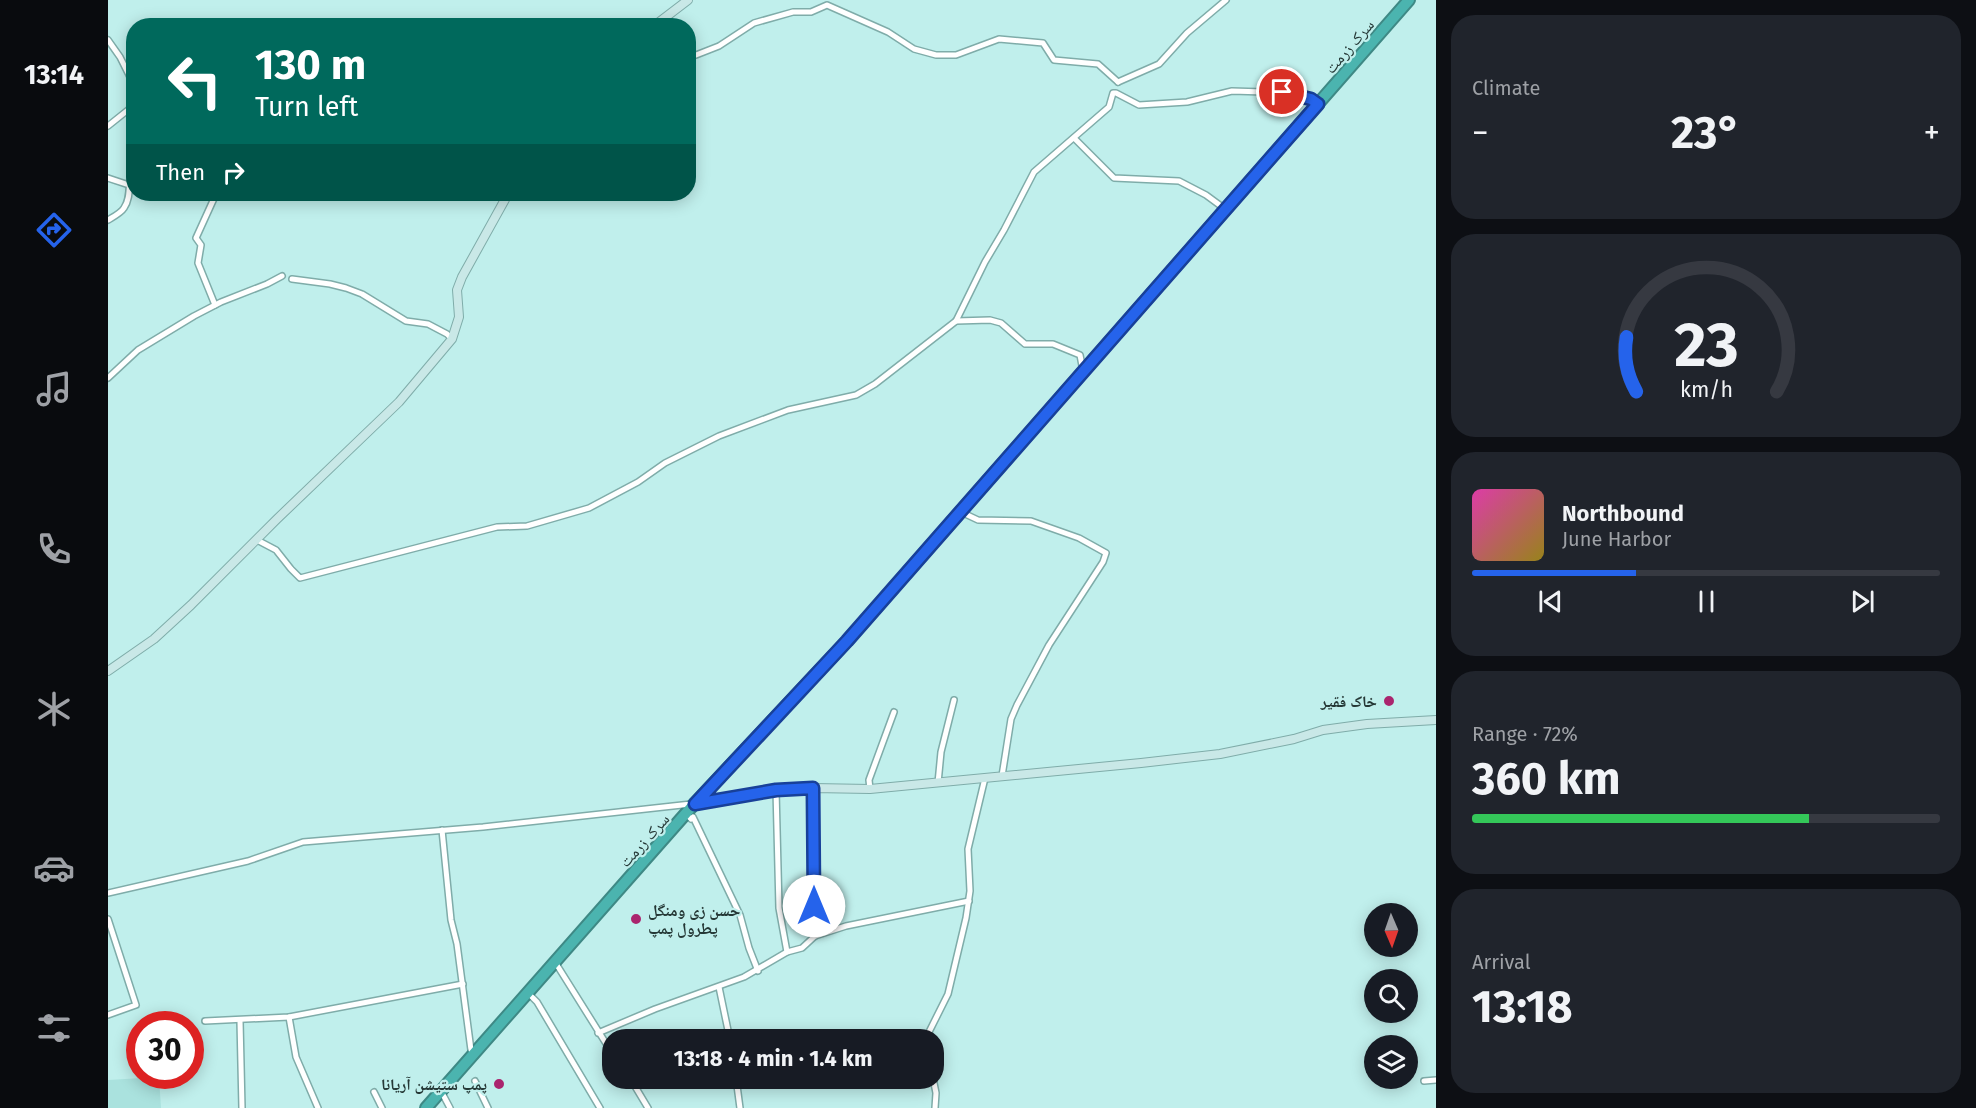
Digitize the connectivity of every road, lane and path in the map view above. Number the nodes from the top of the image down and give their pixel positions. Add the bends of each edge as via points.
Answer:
1 (688, 0) edge
2 (1227, 0) edge
3 (1409, 0) edge
4 (664, 18) edge
5 (108, 40) edge
6 (696, 55) edge
7 (126, 69) edge
8 (1118, 82) junction
9 (1116, 93) junction
10 (1318, 104) junction
11 (126, 112) edge
12 (108, 126) edge
13 (1074, 138) junction
14 (108, 178) edge
15 (126, 184) edge
16 (127, 201) edge
17 (213, 201) edge
18 (504, 201) edge
19 (1227, 210) junction
20 (108, 220) edge
21 (282, 276) dead end
22 (292, 279) dead end
23 (215, 305) junction
24 (956, 321) junction
25 (452, 339) junction
26 (1083, 371) junction
27 (108, 378) edge
28 (960, 511) junction
29 (257, 540) junction
30 (108, 671) edge
31 (954, 700) dead end
32 (894, 712) dead end
33 (1436, 720) edge
34 (1002, 776) junction
35 (985, 778) junction
36 (938, 784) junction
37 (813, 788) junction
38 (870, 789) junction
39 (776, 790) junction
40 (695, 804) junction
41 (687, 814) junction
42 (442, 830) junction
43 (108, 893) edge
44 (969, 901) junction
45 (108, 918) edge
46 (815, 936) junction
47 (787, 952) junction
48 (555, 962) junction
49 (758, 971) junction
50 (463, 984) junction
51 (719, 987) junction
52 (528, 993) junction
53 (108, 1015) edge
54 (289, 1017) junction
55 (205, 1021) dead end
56 (240, 1021) junction
57 (728, 1029) edge
58 (930, 1029) edge
59 (598, 1033) junction
60 (602, 1039) edge
61 (474, 1056) junction
62 (1436, 1080) edge
63 (475, 1081) dead end
64 (1424, 1081) dead end
65 (637, 1089) edge
66 (737, 1089) edge
67 (935, 1089) edge
68 (441, 1091) junction
69 (374, 1092) dead end
70 (242, 1108) edge
71 (318, 1108) edge
72 (382, 1108) edge
73 (426, 1108) edge
74 (450, 1108) edge
75 (488, 1108) edge
76 (600, 1108) edge
77 (648, 1108) edge
78 (740, 1108) edge
79 (935, 1108) edge

1 - 4 street
2 - 8 street via 1187,33 1159,64
3 - 10 highway, سرک زرمت
5 - 7 street
6 - 8 street via 719,46 754,23 793,12 811,12 826,5 888,32 914,49 936,55 956,55 999,39 1043,43 1054,60 1098,64
8 - 9 street
9 - 10 street via 1139,105 1187,102 1232,92 1294,93
9 - 13 street via 1109,107
10 - 19 highway, سرک زرمت
11 - 12 street
13 - 19 street via 1114,178 1179,181
13 - 24 street via 1034,172
14 - 15 street
16 - 20 street via 124,209
17 - 23 street via 196,238 201,245 198,263
18 - 25 street via 457,290 459,317
19 - 26 highway, سرک زرمت
21 - 23 street
22 - 25 street via 346,288 406,321 428,324
23 - 27 street via 138,350
24 - 26 street via 1001,323 1025,344 1053,344 1080,356
24 - 29 street via 856,395 788,410 719,436 589,508 527,526 497,527 300,578 276,550
25 - 29 street via 399,402
26 - 28 highway, سرک زرمت
28 - 34 street via 978,520 1031,521 1079,538 1106,553 1017,705
28 - 40 highway, سرک زرمت via 847,641
29 - 30 street via 154,639
31 - 36 street
32 - 38 street via 869,780
33 - 34 street via 1323,730 1220,754
34 - 35 street
35 - 36 street
35 - 44 street via 968,849
36 - 38 street
37 - 38 street
37 - 39 street
37 - 46 street
39 - 40 street
39 - 47 street via 780,908
40 - 41 highway, سرک زرمت
40 - 42 street
41 - 48 highway, سرک زرمت
41 - 49 street via 693,817 740,915
42 - 43 street via 303,842 248,861
42 - 50 street via 451,920
44 - 46 street
44 - 58 street via 948,994
45 - 53 street via 136,1005
46 - 47 street via 802,948
47 - 49 street
48 - 52 highway, سرک زرمت
48 - 59 street
49 - 51 street
50 - 54 street
50 - 61 street
51 - 57 street
51 - 59 street
52 - 61 highway, سرک زرمت
52 - 76 street
54 - 56 street
54 - 71 street via 296,1057
55 - 56 street
56 - 70 street
59 - 60 street
61 - 68 highway, سرک زرمت
62 - 64 street
63 - 75 street
65 - 77 street
66 - 78 street
67 - 79 street
68 - 73 highway, سرک زرمت
68 - 74 street
69 - 72 street

